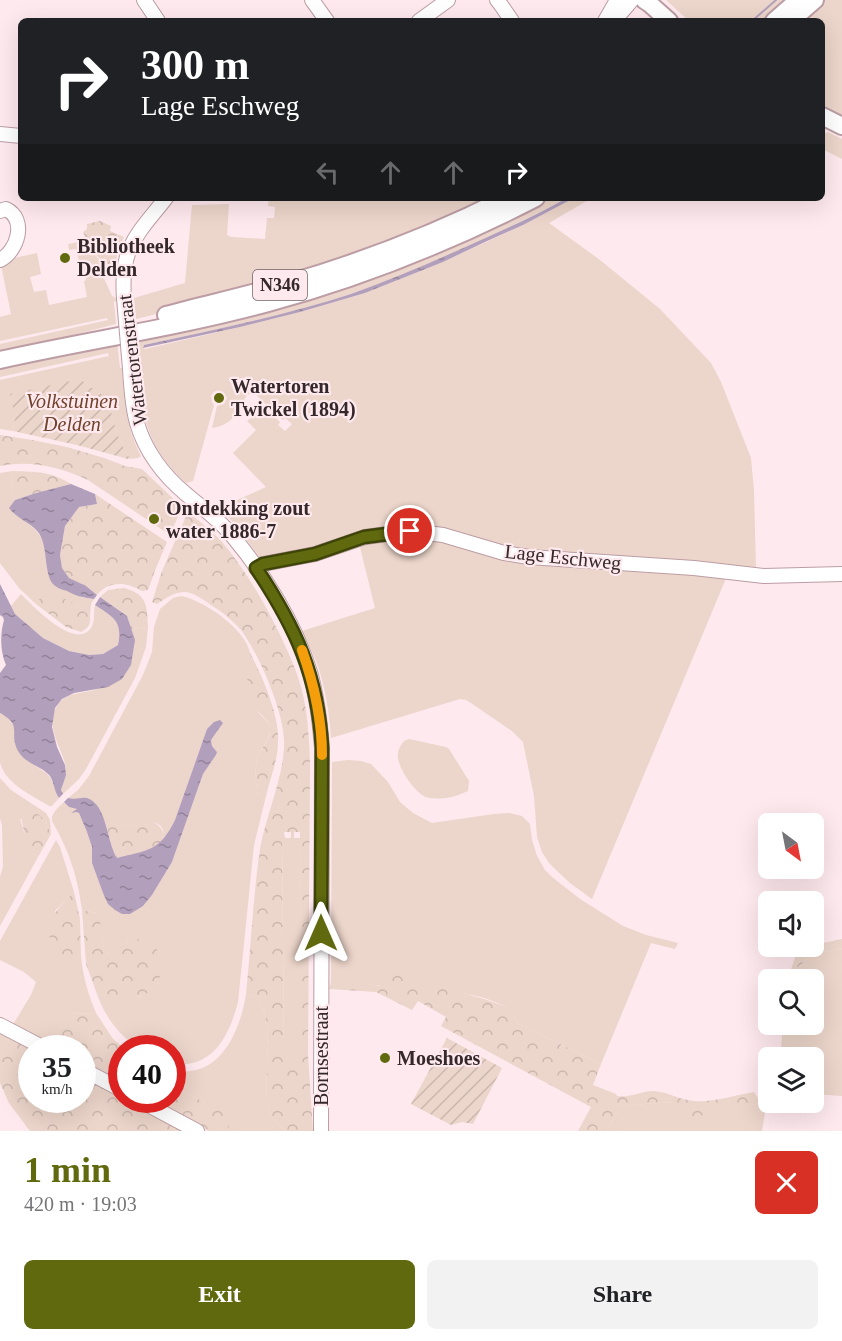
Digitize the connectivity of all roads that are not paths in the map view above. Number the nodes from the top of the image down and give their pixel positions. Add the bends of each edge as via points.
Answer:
1 (144, 0) edge
2 (312, 0) edge
3 (448, 0) edge
4 (497, 0) edge
5 (617, 0) edge
6 (631, 0) edge
7 (643, 0) edge
8 (661, 0) edge
9 (798, 0) edge
10 (815, 0) edge
11 (157, 18) edge
12 (325, 18) edge
13 (423, 18) edge
14 (510, 18) edge
15 (607, 18) edge
16 (616, 18) edge
17 (666, 18) edge
18 (680, 18) edge
19 (777, 18) edge
20 (795, 18) edge
21 (826, 123) edge
22 (0, 134) edge
23 (18, 136) edge
24 (842, 136) edge
25 (164, 201) edge
26 (500, 201) edge
27 (530, 201) edge
28 (0, 211) edge
29 (0, 260) edge
30 (47, 350) junction
31 (0, 360) edge
32 (256, 568) junction
33 (842, 574) edge
34 (321, 980) joint
35 (0, 1025) edge
36 (19, 1035) edge
37 (163, 1113) edge
38 (197, 1131) edge
39 (321, 1131) edge

1 - 11 street
2 - 12 street
3 - 13 street
4 - 14 street
5 - 15 street
6 - 7 main road
6 - 16 street
7 - 17 main road
8 - 18 main road
9 - 19 main road
10 - 20 main road
21 - 24 main road
22 - 23 street
25 - 32 street, Watertorenstraat, bridge via 136,236 128,251 123,277 137,424 162,470 229,532
26 - 30 main road, N346 via 441,229 354,262
27 - 30 main road, N346 via 427,249 319,288 221,314
28 - 29 street via 6,209 14,214 18,232 13,248
30 - 31 main road, N346
32 - 33 street, Lage Eschweg via 364,537 410,531 443,535 529,557 764,576
32 - 34 street, Watertorenstraat via 301,648 320,721
34 - 39 street, Bornsestraat
35 - 36 street
37 - 38 street

